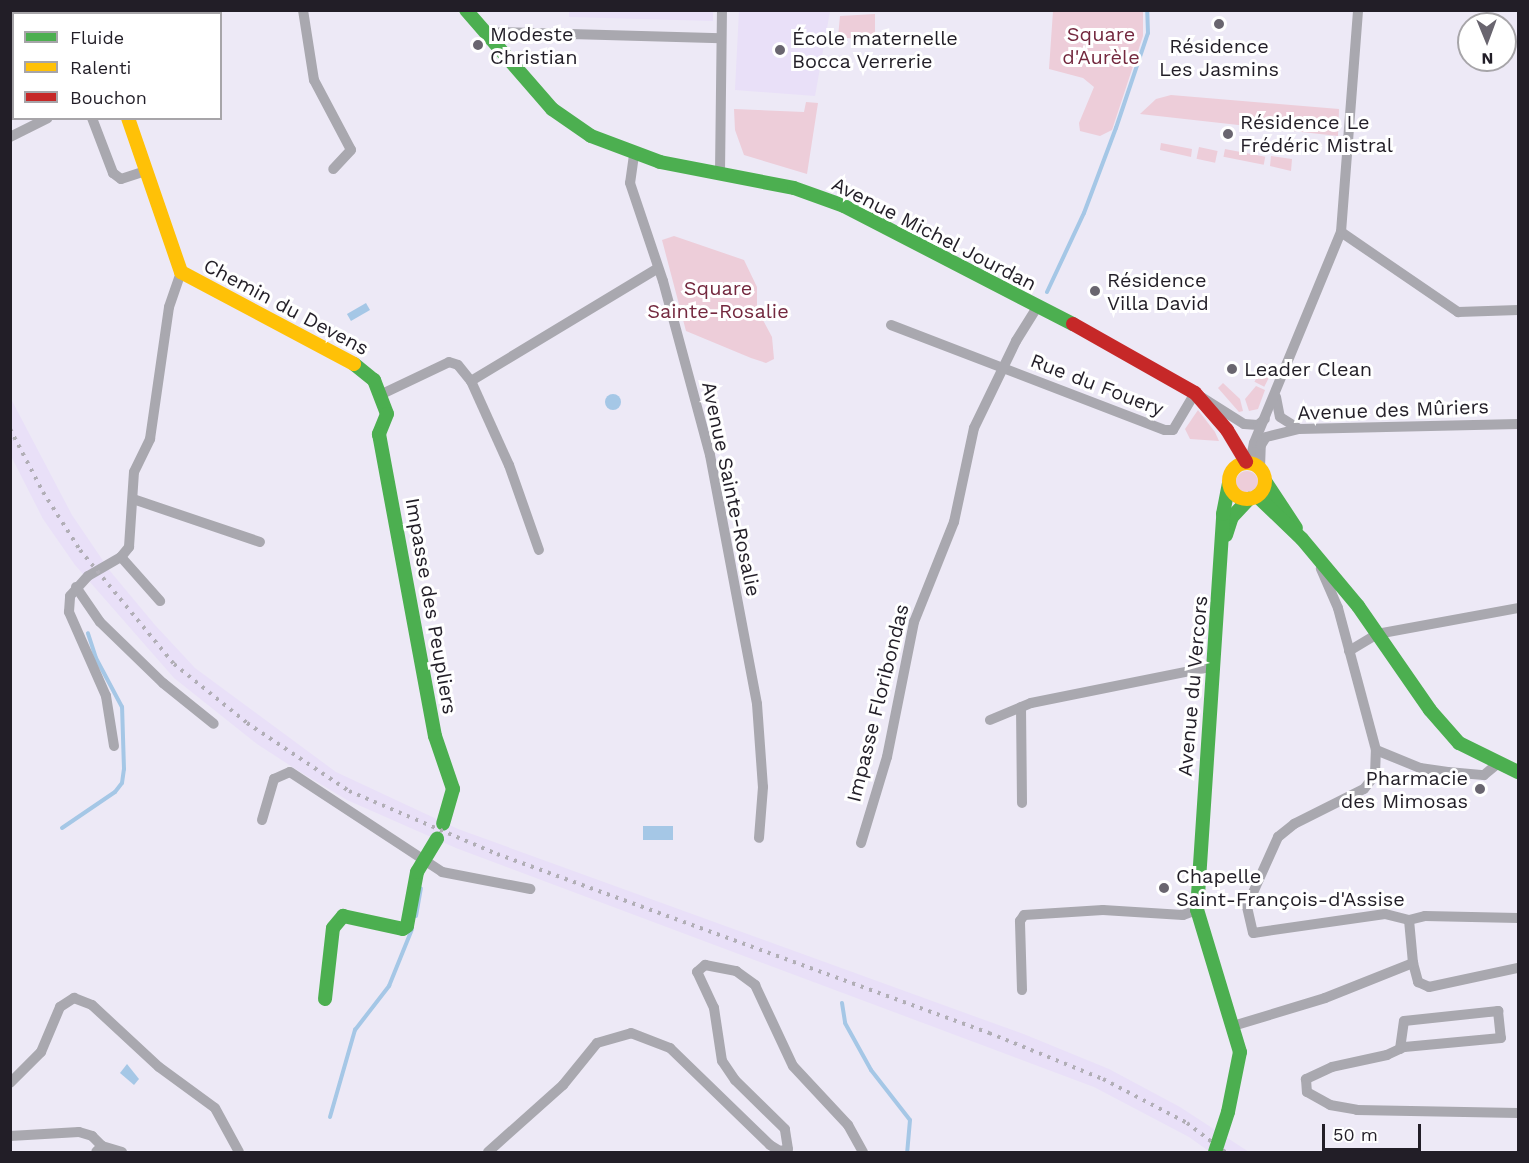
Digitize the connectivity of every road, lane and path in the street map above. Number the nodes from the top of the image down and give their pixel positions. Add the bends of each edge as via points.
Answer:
1 (303, 10) edge
2 (466, 10) edge
3 (722, 10) edge
4 (1358, 10) edge
5 (489, 36) junction
6 (721, 38) junction
7 (44, 120) edge
8 (93, 120) edge
9 (129, 120) edge
10 (10, 137) edge
11 (634, 155) junction
12 (333, 169) dead end
13 (145, 171) junction
14 (720, 172) junction
15 (1341, 232) junction
16 (658, 268) junction
17 (181, 272) junction
18 (1037, 308) junction
19 (1518, 310) edge
20 (891, 325) dead end
21 (1002, 368) junction
22 (471, 381) junction
23 (1196, 393) junction
24 (382, 394) junction
25 (1276, 397) junction
26 (1265, 419) junction
27 (1518, 424) edge
28 (1299, 429) junction
29 (1227, 430) junction
30 (1233, 469) junction
31 (1255, 469) junction
32 (1229, 484) junction
33 (1253, 498) junction
34 (133, 499) junction
35 (1302, 538) junction
36 (1224, 541) junction
37 (260, 542) dead end
38 (539, 550) dead end
39 (1314, 552) junction
40 (121, 556) junction
41 (76, 587) junction
42 (160, 601) dead end
43 (1518, 608) edge
44 (1377, 634) junction
45 (1349, 651) junction
46 (1214, 666) junction
47 (1021, 707) junction
48 (990, 720) dead end
49 (214, 724) dead end
50 (114, 746) dead end
51 (1376, 750) junction
52 (1497, 764) junction
53 (1518, 772) edge
54 (1022, 803) dead end
55 (261, 820) dead end
56 (443, 824) dead end
57 (759, 838) dead end
58 (437, 839) dead end
59 (861, 843) dead end
60 (427, 860) junction
61 (530, 889) dead end
62 (1197, 910) junction
63 (1518, 918) edge
64 (1409, 920) junction
65 (1413, 963) junction
66 (1518, 968) edge
67 (1022, 990) dead end
68 (325, 999) dead end
69 (1233, 1026) junction
70 (1400, 1049) junction
71 (10, 1083) edge
72 (1518, 1113) edge
73 (10, 1136) edge
74 (99, 1149) edge
75 (122, 1152) edge
76 (239, 1152) edge
77 (488, 1152) edge
78 (863, 1152) edge
79 (1215, 1152) edge

1 - 12 street via 314,80 351,150
2 - 5 street, Avenue Michel Jourdan
3 - 6 street
4 - 15 street
5 - 6 street via 501,32
5 - 11 street, Avenue Michel Jourdan via 552,109 591,136
6 - 14 street
7 - 10 street
8 - 13 street via 113,173 121,179
9 - 13 street, Chemin du Devens
11 - 14 street, Avenue Michel Jourdan
11 - 16 street, Avenue Sainte-Rosalie via 630,183
13 - 17 street, Chemin du Devens
14 - 18 street, Avenue Michel Jourdan via 794,188 844,206
15 - 19 street via 1458,312
15 - 25 street
16 - 22 street
16 - 57 street, Avenue Sainte-Rosalie via 710,456 757,704 763,788
17 - 24 street, Chemin du Devens via 347,358 374,380
17 - 34 street via 169,307 150,439 134,472
18 - 21 street, Impasse Floribondas
18 - 23 street, Avenue Michel Jourdan via 1144,361
20 - 21 street
21 - 23 street, Rue du Fouery via 1165,430 1173,430
21 - 59 street, Impasse Floribondas via 974,428 954,522 914,622 887,757
22 - 24 street via 458,365 449,362
22 - 38 street via 509,465
23 - 26 street via 1244,424 1258,425
23 - 29 street, Avenue Michel Jourdan
24 - 56 street, Impasse des Peupliers via 387,414 380,434 435,736 453,789
25 - 26 street
25 - 28 street via 1280,417
26 - 31 street
27 - 28 street, Avenue des Mûriers
28 - 31 street, Avenue des Mûriers via 1266,437
29 - 30 street
29 - 31 street, Avenue Michel Jourdan
30 - 31 street
30 - 32 street, Avenue du Vercors
31 - 33 street, Avenue du Vercors
31 - 35 street, Avenue Michel Jourdan
32 - 33 street, Avenue Michel Jourdan via 1238,497
32 - 36 street, Avenue du Vercors via 1223,514
33 - 35 street, Avenue Michel Jourdan
33 - 36 street, Avenue du Vercors via 1232,517
34 - 37 street
34 - 40 street via 129,547
35 - 39 street, Avenue Michel Jourdan
36 - 46 street, Avenue du Vercors
39 - 44 street, Avenue Michel Jourdan
39 - 45 street via 1338,608
40 - 41 street
40 - 42 street
41 - 49 street via 100,622 163,683
41 - 50 street via 70,596 69,612 106,696
43 - 44 street
44 - 45 street
44 - 52 street, Avenue Michel Jourdan via 1430,710 1459,743
45 - 51 street
46 - 47 street
46 - 62 street, Avenue du Vercors
47 - 48 street
47 - 54 street
51 - 52 street via 1420,768 1448,772 1484,775
51 - 64 street via 1375,775 1364,789 1294,824 1278,837 1246,906 1253,933 1385,914
52 - 53 street, Avenue Michel Jourdan
55 - 60 street via 274,779 290,772
58 - 60 street
60 - 61 street via 442,872
60 - 68 street via 417,872 407,926 403,929 343,916 333,928
62 - 67 street via 1183,915 1103,910 1024,915 1020,921
62 - 69 street, Avenue du Vercors
63 - 64 street via 1425,916
64 - 65 street
65 - 66 street via 1418,982 1429,987
65 - 69 street via 1324,998
69 - 79 street, Avenue du Vercors, bridge via 1239,1069
70 - 70 street via 1501,1038 1498,1011 1404,1021
70 - 72 street via 1306,1079 1307,1092 1330,1105 1357,1110
71 - 76 street via 41,1052 60,1006 74,998 92,1005 159,1067 215,1108
73 - 74 street via 79,1132 92,1136
74 - 75 street
77 - 78 street via 563,1085 597,1043 631,1033 670,1048 771,1144 780,1151 788,1149 785,1129 735,1080 722,1061 714,1008 697,972 705,965 736,971 755,985 793,1066 848,1125

